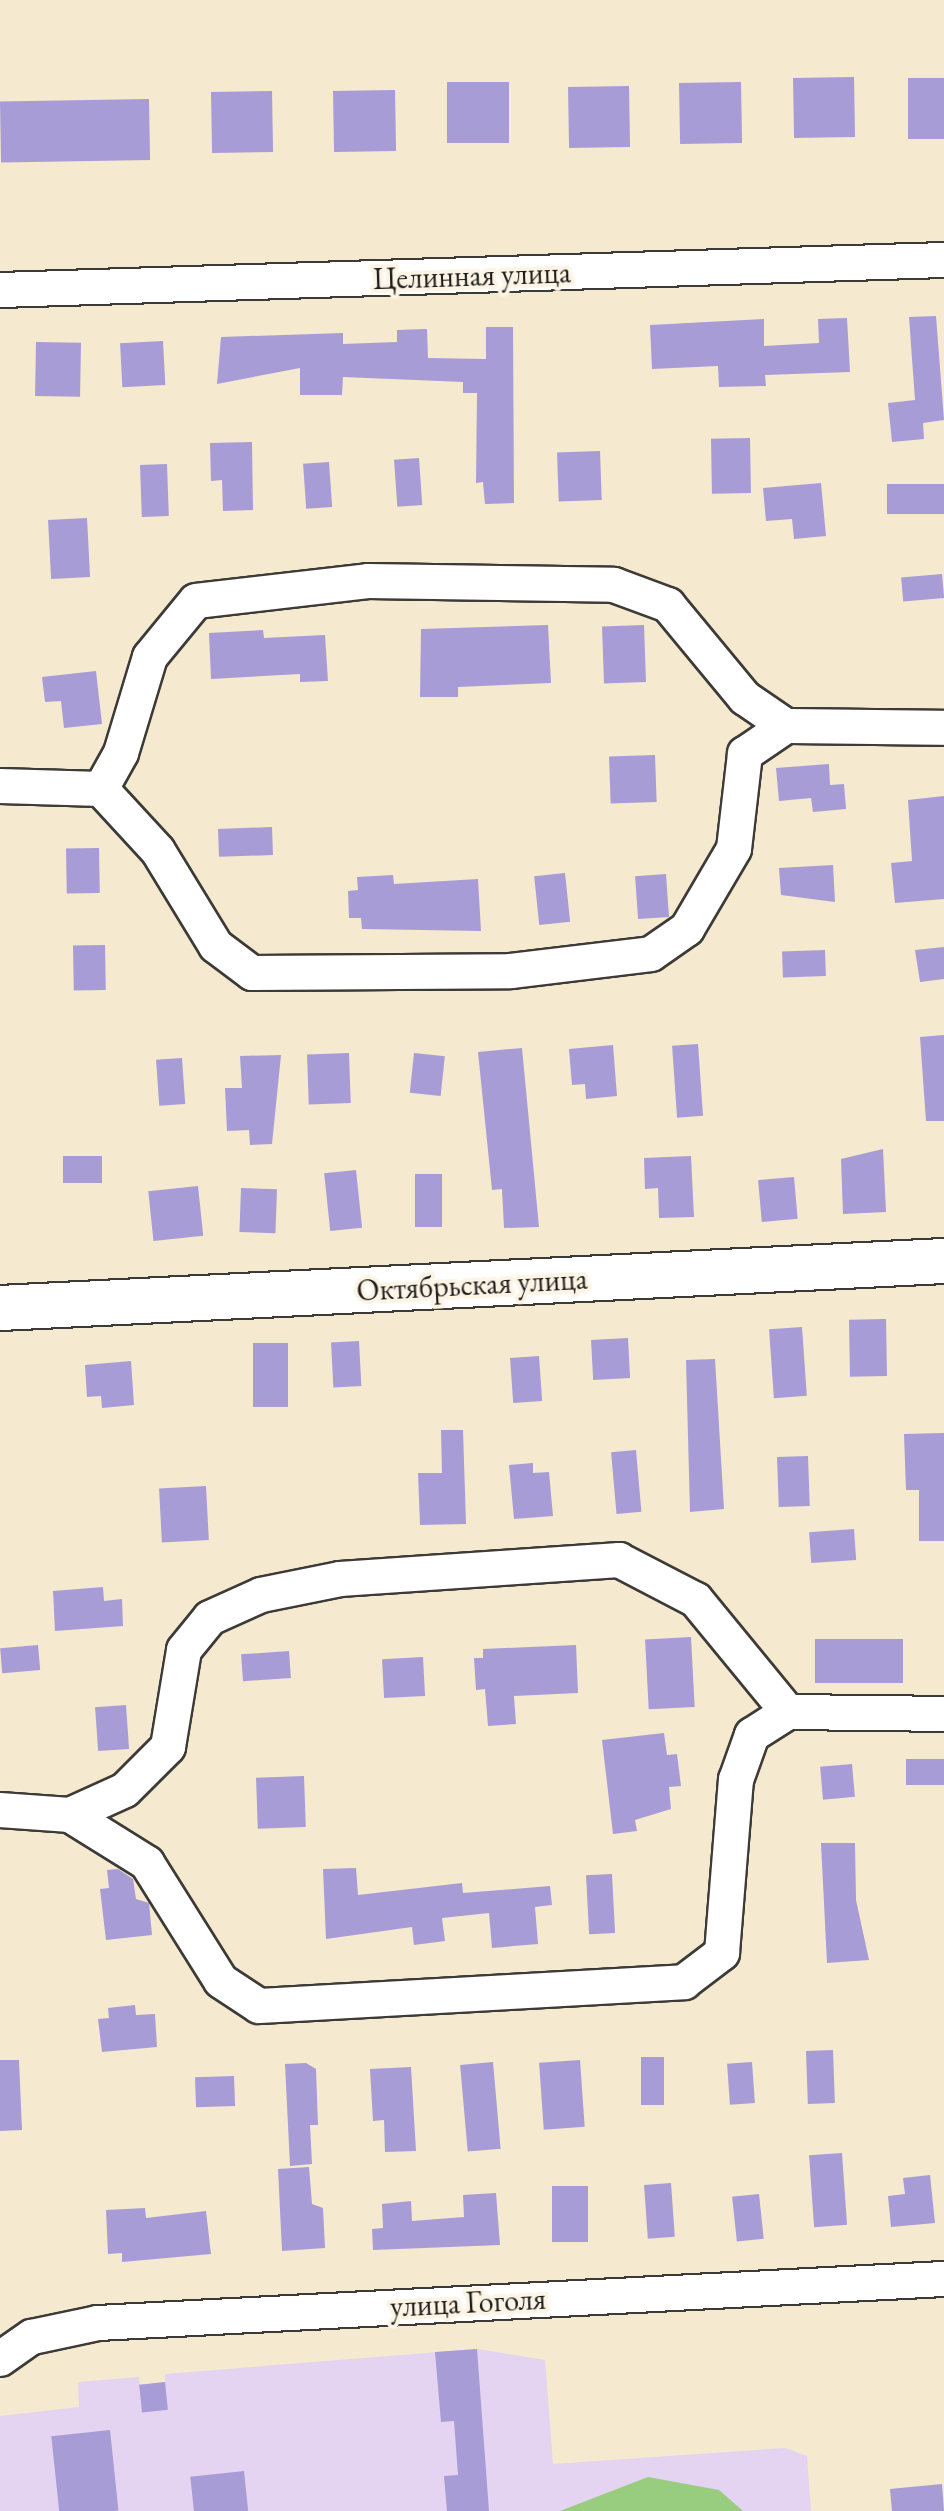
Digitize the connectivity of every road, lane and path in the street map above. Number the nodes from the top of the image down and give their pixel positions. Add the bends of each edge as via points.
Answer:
1 (944, 260) edge
2 (0, 290) edge
3 (786, 726) junction
4 (944, 728) edge
5 (0, 786) edge
6 (101, 789) junction
7 (944, 1261) edge
8 (0, 1308) edge
9 (788, 1712) junction
10 (944, 1714) edge
11 (0, 1810) edge
12 (70, 1815) junction
13 (944, 2279) edge
14 (0, 2359) edge

1 - 2 street, Целинная улица
3 - 4 street
3 - 6 street via 745,698 668,605 614,585 368,581 196,601 150,657 121,753
3 - 6 street via 745,754 734,849 687,929 651,954 511,971 252,973 216,946 158,851
5 - 6 street
7 - 8 street, Октябрьская улица
9 - 10 street
9 - 12 street via 696,1600 619,1560 340,1579 261,1595 210,1618 184,1650 168,1747 125,1790
9 - 12 street via 752,1735 736,1780 722,1953 684,1982 259,2006 221,1981 147,1863
11 - 12 street
13 - 14 street, улица Гоголя via 98,2323 32,2337

